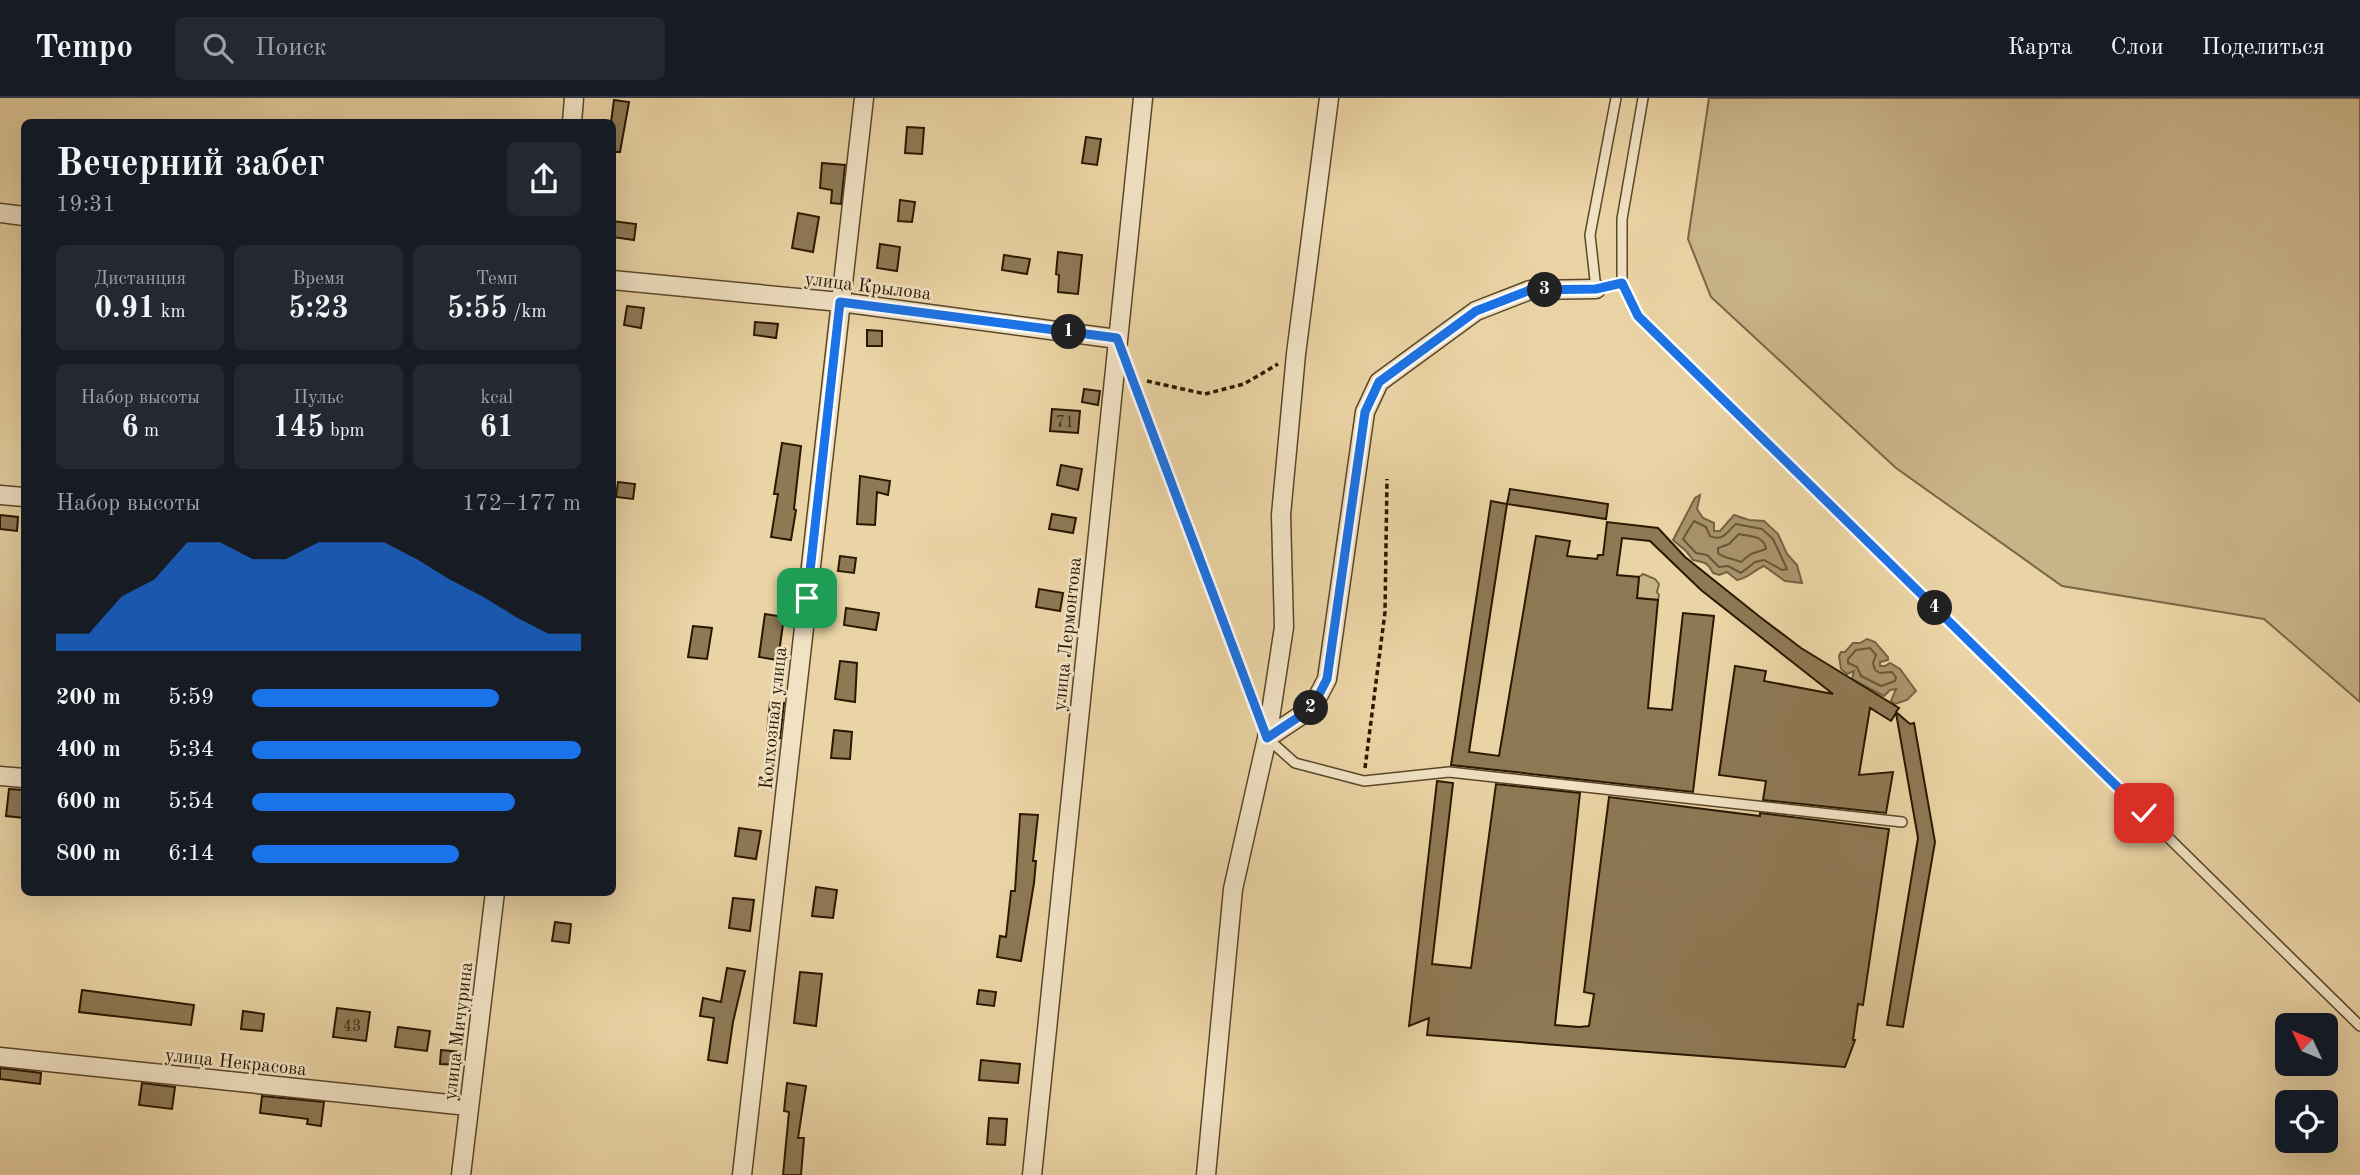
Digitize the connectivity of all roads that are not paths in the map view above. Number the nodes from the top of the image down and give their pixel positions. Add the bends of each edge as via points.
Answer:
1 (574, 98) edge
2 (864, 98) edge
3 (1143, 98) edge
4 (1329, 98) edge
5 (1616, 98) edge
6 (1643, 98) edge
7 (572, 119) edge
8 (0, 213) edge
9 (21, 216) edge
10 (616, 280) edge
11 (1622, 283) junction
12 (1596, 289) junction
13 (840, 302) junction
14 (1117, 338) junction
15 (0, 495) edge
16 (21, 497) edge
17 (1267, 738) junction
18 (0, 776) edge
19 (21, 778) edge
20 (1902, 822) dead end
21 (494, 896) edge
22 (2360, 1026) edge
23 (0, 1057) edge
24 (468, 1106) junction
25 (461, 1175) edge
26 (742, 1175) edge
27 (1032, 1175) edge
28 (1206, 1175) edge

1 - 7 street
2 - 13 street, Колхозная улица
3 - 14 street, улица Лермонтова
4 - 17 street via 1280,515 1284,627
5 - 12 lane via 1590,235
6 - 11 lane via 1622,219
8 - 9 street
10 - 13 street, улица Крылова
11 - 12 lane
11 - 22 lane via 1638,316
12 - 17 street via 1530,290 1476,311 1379,382 1365,412 1327,679 1312,708
13 - 14 street, улица Крылова
13 - 26 street, Колхозная улица
14 - 17 lane
14 - 27 street, улица Лермонтова
15 - 16 street
17 - 20 lane via 1295,763 1364,781 1449,772
17 - 28 street via 1233,889
18 - 19 street
21 - 24 street, улица Мичурина
23 - 24 street, улица Некрасова
24 - 25 street, улица Мичурина

